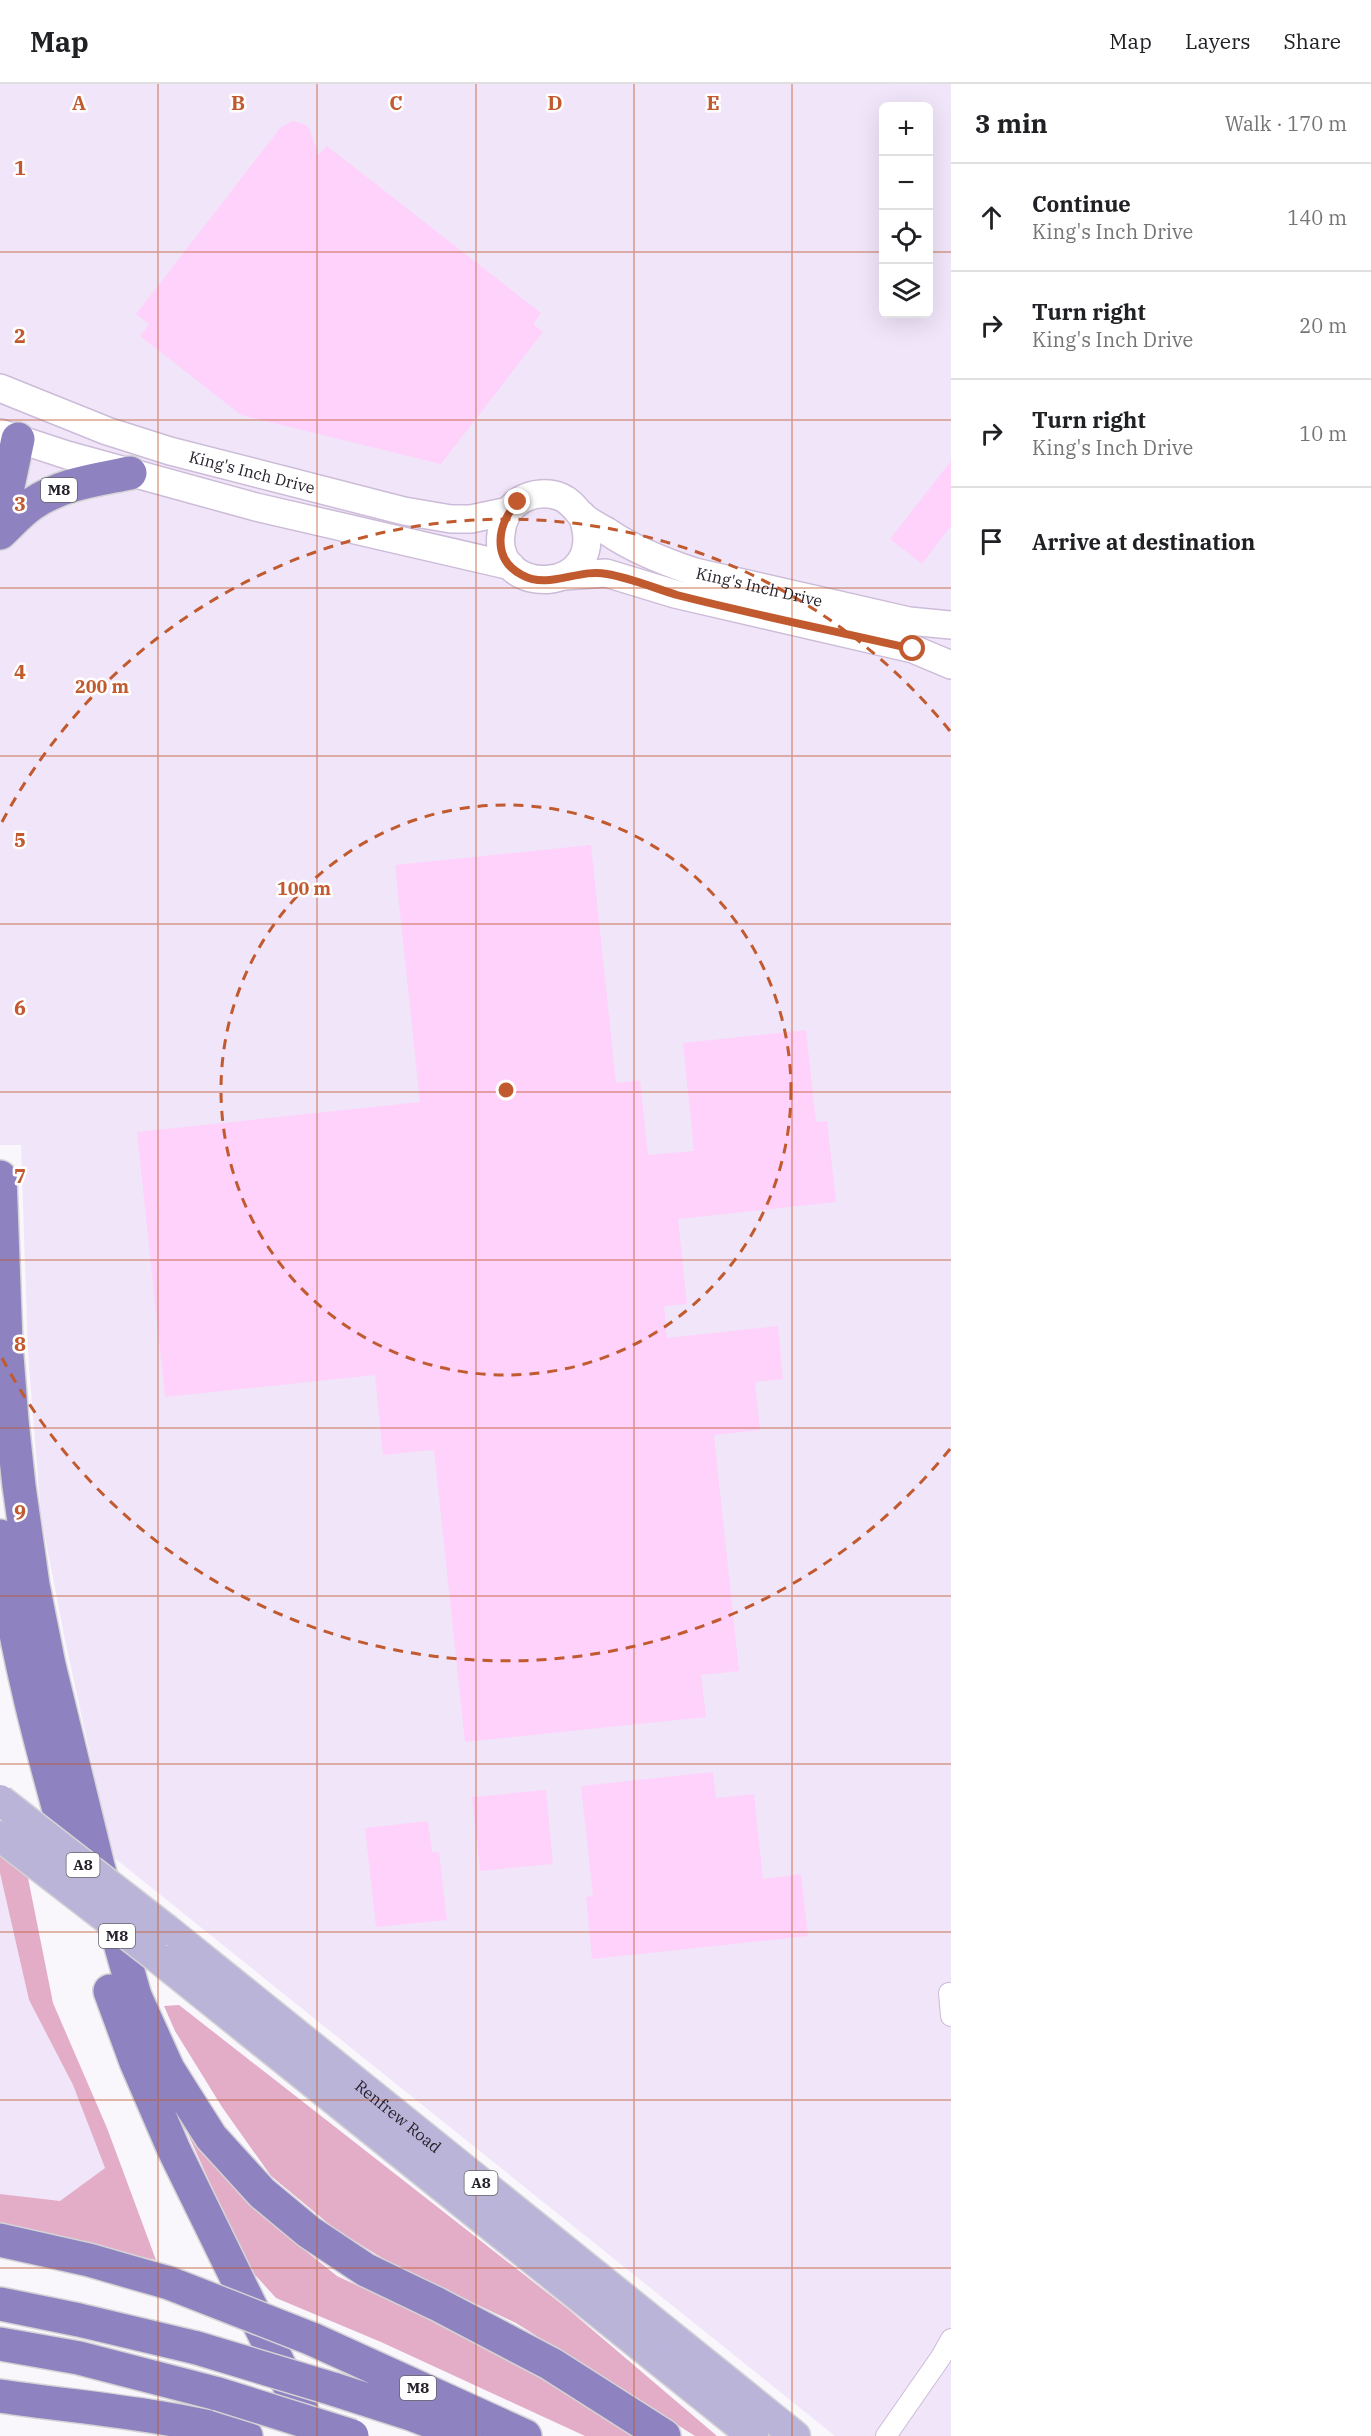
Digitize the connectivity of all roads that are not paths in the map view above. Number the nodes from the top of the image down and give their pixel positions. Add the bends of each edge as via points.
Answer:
1 (0, 388) edge
2 (30, 400) junction
3 (9, 436) edge
4 (130, 473) junction
5 (509, 511) junction
6 (582, 515) junction
7 (0, 524) edge
8 (0, 533) edge
9 (511, 566) junction
10 (564, 576) junction
11 (951, 626) edge
12 (951, 665) edge
13 (0, 1177) edge
14 (0, 1536) edge
15 (0, 1800) edge
16 (0, 1836) edge
17 (949, 1994) dead end
18 (951, 2016) edge
19 (0, 2240) edge
20 (0, 2304) edge
21 (951, 2338) edge
22 (0, 2344) edge
23 (0, 2396) edge
24 (54, 2404) junction
25 (0, 2405) edge
26 (241, 2435) edge
27 (314, 2436) edge
28 (352, 2436) edge
29 (468, 2436) edge
30 (525, 2436) edge
31 (664, 2436) edge
32 (753, 2436) edge
33 (795, 2436) edge
34 (886, 2436) edge

1 - 2 street, King's Inch Drive
2 - 3 street
2 - 5 street, King's Inch Drive via 170,451 404,511 451,519
3 - 4 street, King's Inch Drive
3 - 7 highway
4 - 8 highway, M8 via 80,483 50,494 31,505
4 - 9 street, King's Inch Drive via 256,507
5 - 6 street, King's Inch Drive via 533,495 548,494 562,497
5 - 9 street via 500,538
6 - 10 street via 587,544 583,557
6 - 11 street, King's Inch Drive via 636,548 695,572 909,621
9 - 10 street, King's Inch Drive via 536,580
10 - 12 street, King's Inch Drive via 606,573 675,594 913,649
13 - 31 highway, M8 via 10,1394 33,1585 98,1866 135,1996 168,2069 211,2137 262,2193 303,2227 366,2270 551,2364
14 - 27 highway, M8 via 37,1727 114,2002 174,2150
15 - 33 main road, Renfrew Road / A8, bridge
16 - 32 main road, Renfrew Road / A8, bridge via 158,1958
17 - 18 street
19 - 30 highway, M8, bridge via 169,2283 312,2339
20 - 29 highway, M8, bridge via 197,2348 411,2414
21 - 34 street
22 - 28 highway, bridge via 80,2358 218,2394
23 - 24 highway
24 - 25 highway
24 - 26 highway via 154,2417

